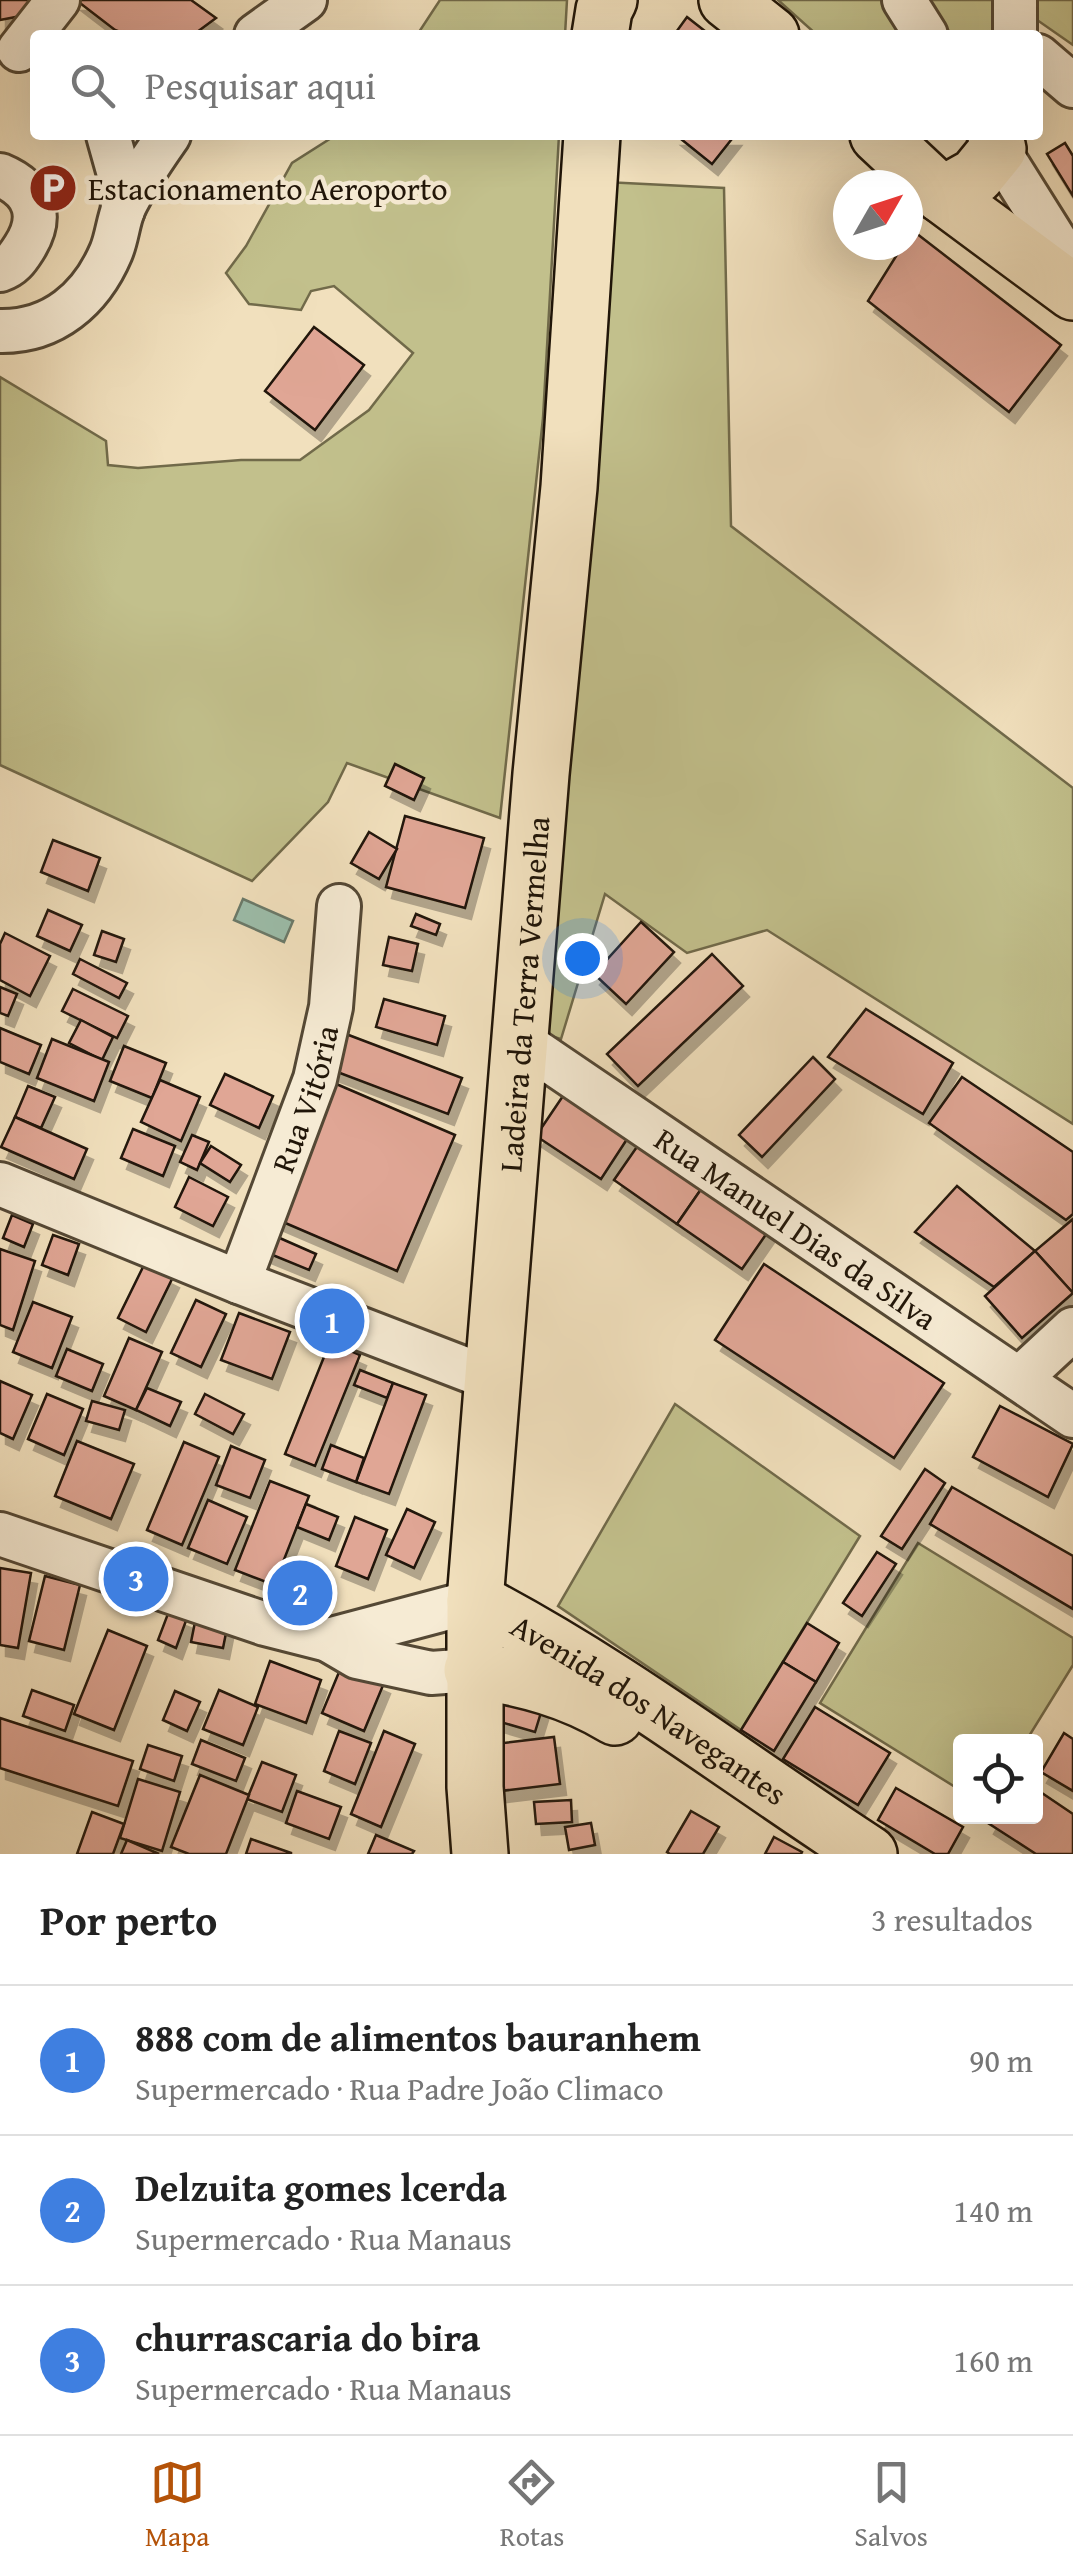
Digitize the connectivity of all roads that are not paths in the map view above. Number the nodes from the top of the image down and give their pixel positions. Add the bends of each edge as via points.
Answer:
1 (58, 0) edge
2 (609, 0) edge
3 (726, 0) edge
4 (904, 0) edge
5 (1016, 0) edge
6 (35, 30) edge
7 (601, 30) edge
8 (765, 30) edge
9 (923, 30) edge
10 (1016, 30) edge
11 (1043, 60) edge
12 (1073, 86) edge
13 (109, 140) edge
14 (166, 140) edge
15 (592, 140) edge
16 (984, 140) edge
17 (909, 164) edge
18 (0, 175) edge
19 (123, 210) junction
20 (0, 270) edge
21 (1073, 270) edge
22 (1073, 292) edge
23 (0, 331) edge
24 (339, 906) dead end
25 (519, 1040) junction
26 (0, 1184) edge
27 (239, 1282) junction
28 (1073, 1329) edge
29 (494, 1380) junction
30 (1020, 1380) junction
31 (1073, 1416) edge
32 (0, 1534) edge
33 (474, 1601) junction
34 (328, 1640) junction
35 (472, 1670) junction
36 (480, 1854) edge
37 (830, 1854) edge
38 (870, 1854) edge

1 - 6 street
2 - 7 main road
3 - 8 main road
4 - 9 street
5 - 10 street
11 - 12 street
13 - 19 street
14 - 19 street
15 - 25 main road, Ladeira da Terra Vermelha via 569,487
16 - 17 main road
16 - 21 street
17 - 22 main road
18 - 20 street via 26,194 37,220 16,260
19 - 23 street via 113,249 78,303 22,332
24 - 27 street, Rua Vitória via 332,1007 315,1079
25 - 29 main road, Ladeira da Terra Vermelha
25 - 30 street, Rua Manuel Dias da Silva
26 - 27 street
27 - 29 street
28 - 30 street
29 - 33 main road, Ladeira da Terra Vermelha
30 - 31 street, Rua Manuel Dias da Silva
32 - 34 street
33 - 34 street
33 - 35 main road, Ladeira da Terra Vermelha
33 - 38 main road, Avenida dos Navegantes via 636,1696
34 - 35 street via 390,1666
35 - 36 main road, Ladeira da Terra Vermelha
35 - 37 main road, Avenida dos Navegantes via 529,1679 594,1704

